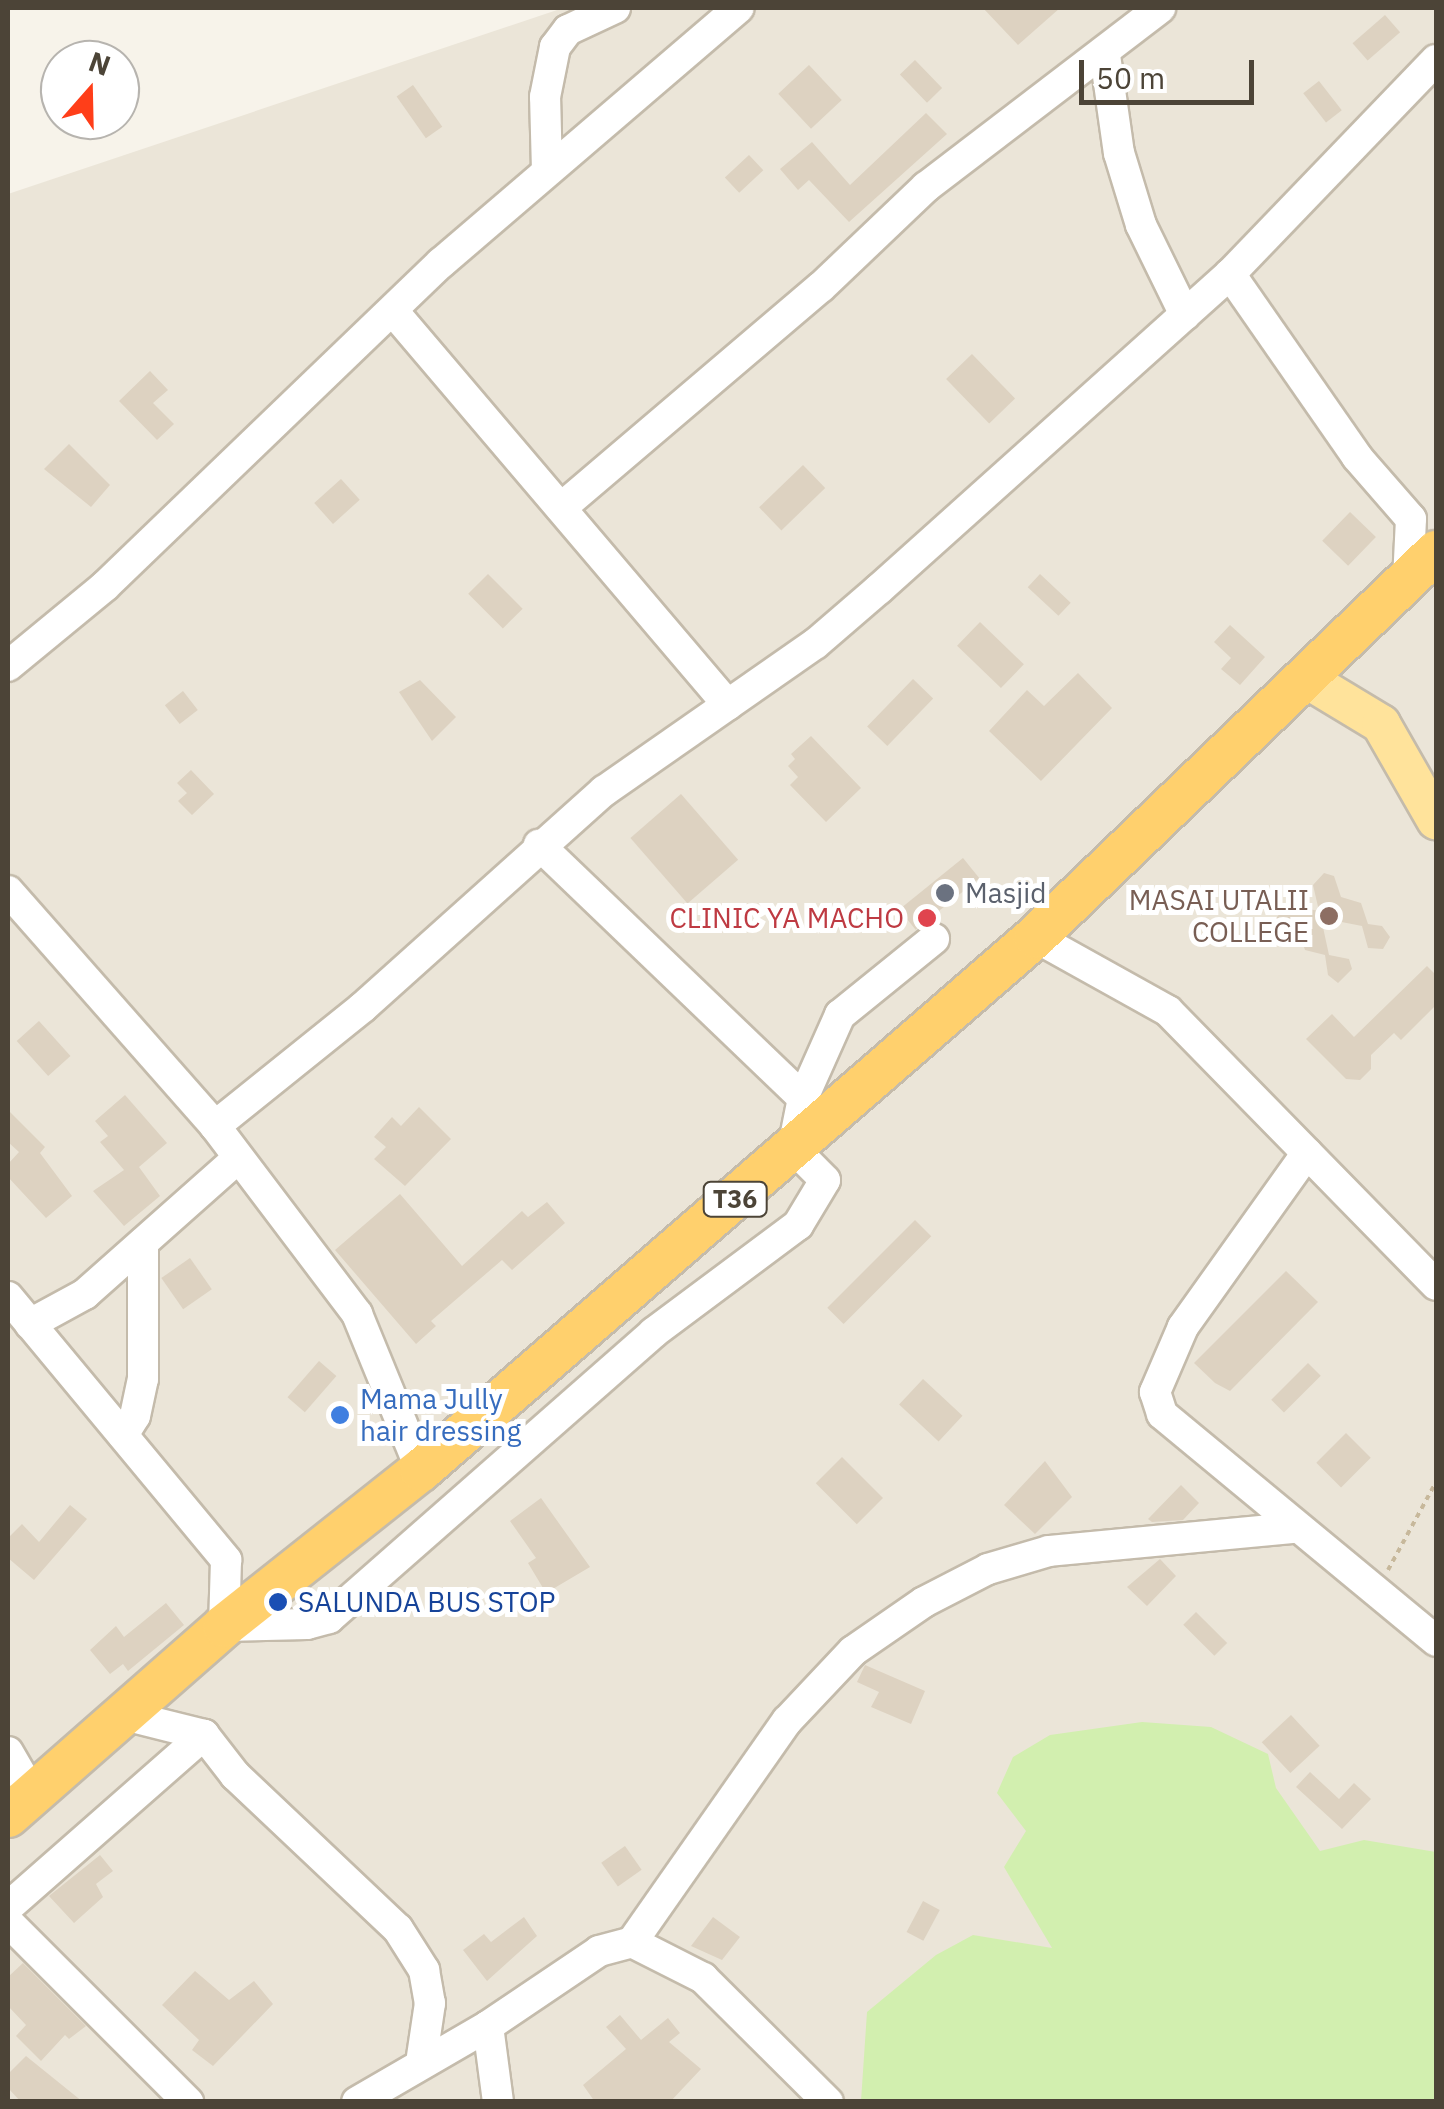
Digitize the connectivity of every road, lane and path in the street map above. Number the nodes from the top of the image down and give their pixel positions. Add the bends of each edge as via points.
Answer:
1 (616, 8) edge
2 (739, 8) edge
3 (1160, 8) edge
4 (1106, 55) junction
5 (1436, 60) edge
6 (547, 171) junction
7 (1230, 274) junction
8 (393, 311) junction
9 (1185, 316) junction
10 (561, 508) junction
11 (1422, 566) edge
12 (8, 666) edge
13 (1305, 678) junction
14 (728, 705) junction
15 (1436, 820) edge
16 (539, 845) junction
17 (8, 891) edge
18 (1034, 937) junction
19 (934, 939) dead end
20 (803, 1098) junction
21 (216, 1126) junction
22 (793, 1148) junction
23 (1308, 1153) junction
24 (238, 1158) junction
25 (144, 1243) junction
26 (1436, 1285) edge
27 (8, 1297) edge
28 (30, 1324) junction
29 (123, 1435) junction
30 (421, 1470) junction
31 (1436, 1482) edge
32 (1293, 1528) junction
33 (1374, 1596) junction
34 (224, 1626) junction
35 (1436, 1642) edge
36 (128, 1716) junction
37 (204, 1736) junction
38 (8, 1752) edge
39 (20, 1805) edge
40 (8, 1907) edge
41 (8, 1922) edge
42 (632, 1942) junction
43 (488, 2026) junction
44 (421, 2064) junction
45 (188, 2102) edge
46 (357, 2102) edge
47 (498, 2102) edge
48 (828, 2102) edge

1 - 6 street via 568,30 555,47 545,96
2 - 6 street
3 - 4 street
4 - 9 street via 1119,153 1141,225
4 - 10 street via 926,187 821,287
5 - 7 street
6 - 8 street
7 - 9 street
7 - 11 street via 1357,457 1411,520
8 - 10 street
8 - 12 street via 105,586
9 - 14 street via 854,612
10 - 14 street
11 - 13 highway, T36
13 - 15 main road via 1381,724
13 - 18 highway, T36
14 - 16 street
16 - 20 street
16 - 21 street via 362,1007
17 - 21 street
18 - 22 highway, T36
18 - 23 street via 1168,1011
19 - 20 street via 840,1014
20 - 22 street
21 - 24 street
22 - 30 highway, T36
22 - 34 street via 825,1180 798,1226 653,1333 329,1618
23 - 26 street
23 - 32 street via 1175,1339 1155,1392 1162,1414
24 - 25 street
24 - 30 street via 357,1314
25 - 28 street via 85,1294
25 - 29 street via 143,1378 135,1416
27 - 28 street
28 - 29 street
29 - 34 street via 226,1560
30 - 34 highway, T36
31 - 33 path
32 - 33 street
32 - 42 street via 1049,1550 988,1569 924,1602 853,1651 787,1721
33 - 35 street
34 - 36 highway, T36
36 - 37 street
36 - 39 highway, T36
37 - 40 street
37 - 44 street via 415,1952 430,2003
38 - 39 street
41 - 45 street
42 - 43 street via 599,1951
42 - 48 street via 704,1978
43 - 44 street
43 - 47 street
44 - 46 street

